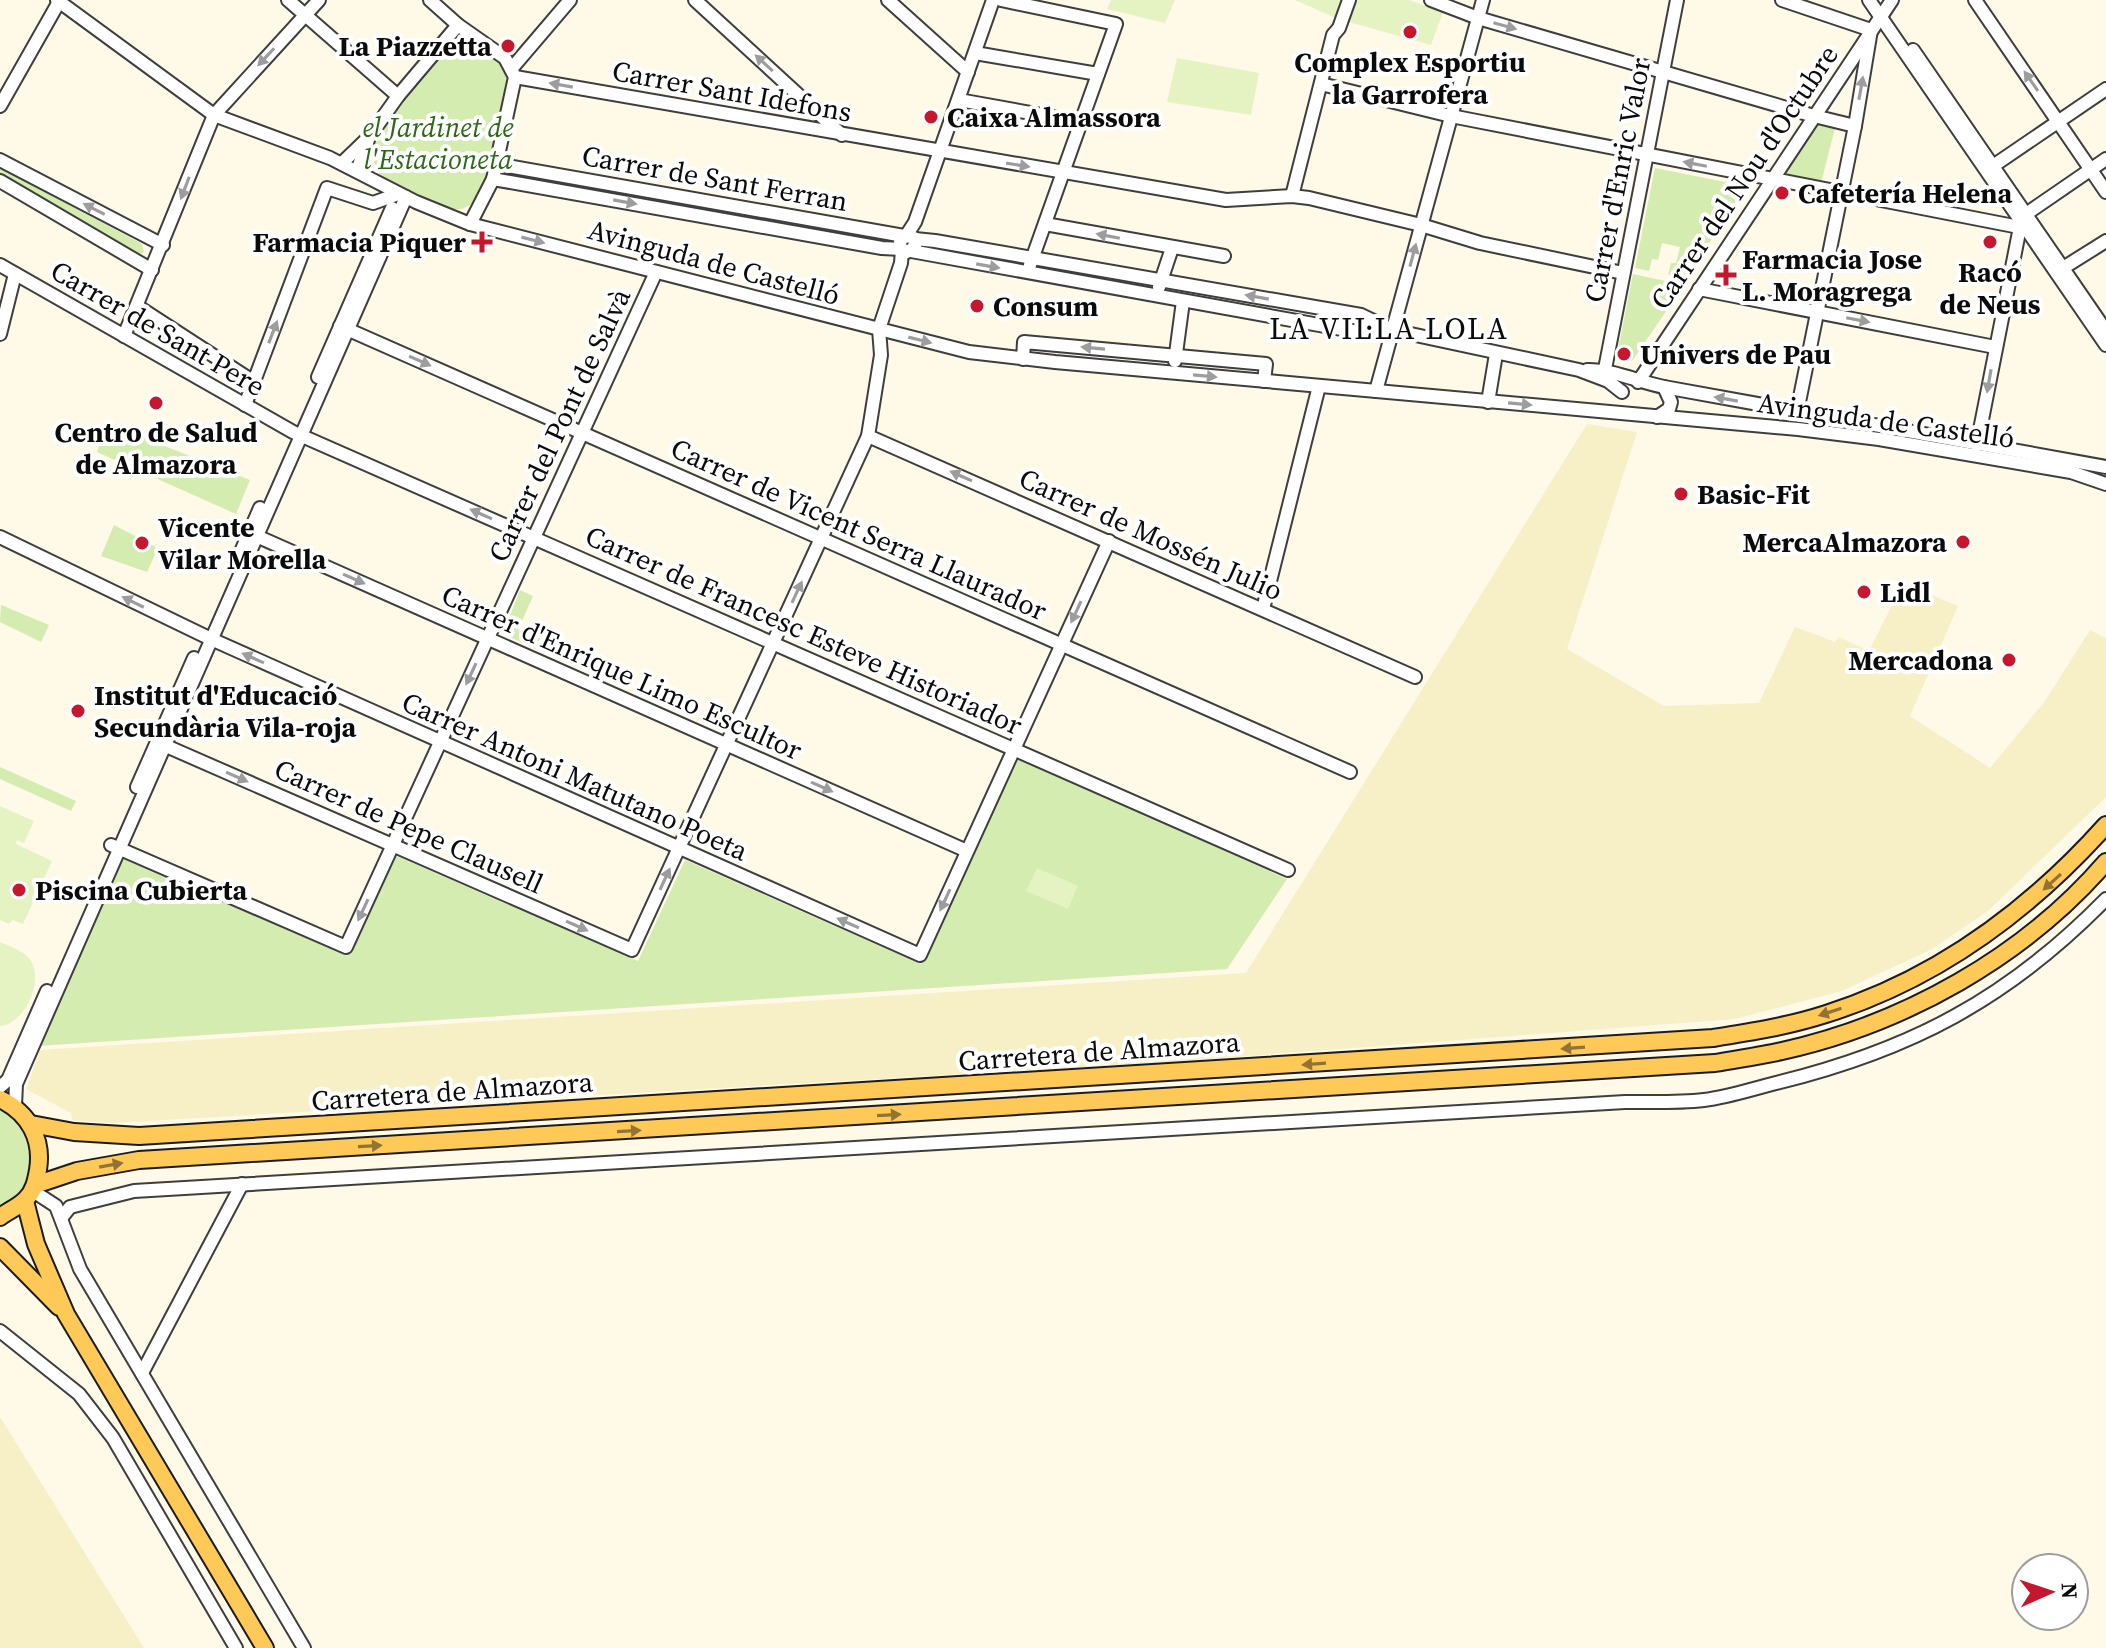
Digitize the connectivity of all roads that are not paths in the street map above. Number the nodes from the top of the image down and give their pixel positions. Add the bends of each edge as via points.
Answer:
1 (59, 0) edge
2 (288, 0) edge
3 (319, 0) edge
4 (430, 0) edge
5 (695, 0) edge
6 (888, 0) edge
7 (993, 0) edge
8 (1001, 0) edge
9 (1349, 0) edge
10 (1431, 0) edge
11 (1483, 0) edge
12 (1677, 0) edge
13 (1782, 0) edge
14 (1869, 0) edge
15 (1975, 0) edge
16 (565, 2) edge
17 (1884, 6) edge
18 (305, 15) junction
19 (1478, 18) junction
20 (458, 25) junction
21 (1871, 30) junction
22 (975, 53) junction
23 (968, 72) junction
24 (1662, 72) junction
25 (514, 73) junction
26 (1098, 74) junction
27 (1321, 84) junction
28 (2106, 89) edge
29 (398, 96) junction
30 (959, 100) junction
31 (0, 106) edge
32 (214, 115) junction
33 (1451, 116) junction
34 (1814, 116) junction
35 (2059, 121) junction
36 (1081, 122) junction
37 (1855, 126) junction
38 (842, 135) junction
39 (369, 137) junction
40 (941, 152) junction
41 (1647, 154) junction
42 (2106, 159) edge
43 (0, 160) edge
44 (342, 163) junction
45 (496, 164) junction
46 (1993, 166) junction
47 (517, 168) junction
48 (2091, 169) junction
49 (357, 171) junction
50 (1063, 173) junction
51 (493, 179) junction
52 (1772, 180) junction
53 (0, 181) edge
54 (514, 183) junction
55 (2106, 192) edge
56 (1841, 194) junction
57 (402, 196) junction
58 (1292, 196) junction
59 (2022, 221) junction
60 (470, 224) junction
61 (1045, 224) junction
62 (1421, 225) junction
63 (2106, 241) edge
64 (163, 245) junction
65 (907, 246) junction
66 (1172, 248) junction
67 (1224, 256) dead end
68 (1032, 259) junction
69 (0, 265) edge
70 (2063, 268) junction
71 (152, 270) junction
72 (656, 272) junction
73 (1027, 273) junction
74 (1623, 273) junction
75 (15, 274) junction
76 (1161, 280) junction
77 (1699, 289) junction
78 (1156, 296) junction
79 (1183, 301) junction
80 (137, 306) junction
81 (1817, 312) junction
82 (344, 328) junction
83 (879, 329) junction
84 (1392, 330) junction
85 (2106, 331) edge
86 (0, 334) edge
87 (124, 336) junction
88 (2106, 345) edge
89 (1995, 347) junction
90 (1496, 354) junction
91 (1176, 356) junction
92 (1023, 359) junction
93 (1605, 369) junction
94 (1579, 370) junction
95 (1174, 373) junction
96 (1264, 381) junction
97 (254, 382) junction
98 (1638, 382) junction
99 (1319, 386) junction
100 (1664, 387) junction
101 (1376, 391) junction
102 (1622, 392) junction
103 (1488, 402) junction
104 (245, 405) junction
105 (1797, 412) junction
106 (1632, 414) junction
107 (1657, 417) junction
108 (297, 433) junction
109 (583, 433) junction
110 (868, 436) junction
111 (1977, 445) junction
112 (2106, 467) edge
113 (2106, 484) edge
114 (253, 534) junction
115 (0, 537) edge
116 (535, 537) junction
117 (822, 538) junction
118 (1109, 541) junction
119 (1263, 609) junction
120 (207, 638) junction
121 (488, 639) junction
122 (775, 642) junction
123 (1061, 644) junction
124 (1415, 677) dead end
125 (440, 742) junction
126 (161, 744) junction
127 (727, 745) junction
128 (1014, 748) junction
129 (1350, 772) dead end
130 (2106, 825) edge
131 (393, 845) junction
132 (114, 847) junction
133 (679, 848) junction
134 (967, 851) junction
135 (2106, 862) edge
136 (1288, 870) dead end
137 (2106, 899) edge
138 (0, 1087) edge
139 (7, 1103) edge
140 (31, 1124) junction
141 (242, 1184) junction
142 (31, 1192) junction
143 (0, 1217) edge
144 (62, 1217) junction
145 (0, 1247) edge
146 (66, 1314) junction
147 (0, 1331) edge
148 (142, 1373) junction
149 (236, 1648) edge
150 (265, 1648) edge
151 (304, 1648) edge

1 - 31 street
1 - 32 street, Avinguda de Castelló
2 - 18 street
3 - 18 street
4 - 20 street
38 -> 5 street
6 - 23 street
7 - 22 street
8 - 26 street via 1116,24
9 - 27 street via 1333,35
10 - 19 street
11 - 19 street
12 - 24 street, Carrer d'Enric Valor
13 - 21 street
14 - 17 street
35 -> 15 street
16 - 25 street
17 - 21 street, Carrer del Nou d'Octubre
17 - 46 street
17 - 59 street
18 - 29 street
18 -> 32 street
19 -> 24 street
19 - 33 street
20 - 25 street via 505,58
20 - 29 street
21 - 34 street, Carrer del Nou d'Octubre
37 -> 21 street
22 - 23 street
22 - 26 street
23 - 30 street
24 - 34 street
24 - 41 street, Carrer d'Enric Valor
38 -> 25 street, Carrer Sant Idefons
25 - 45 street
26 - 36 street
27 - 33 street
27 - 58 street
28 - 35 street
29 - 39 street
30 - 36 street
30 - 40 street
32 - 44 street, Avinguda de Castelló
32 -> 64 street
33 - 41 street
33 - 62 street
34 - 37 street
34 - 52 street, Carrer del Nou d'Octubre
35 - 46 street
35 - 48 street
36 - 50 street
37 - 56 street
38 - 40 street, Carrer Sant Idefons
39 - 44 street
39 - 49 street
40 -> 50 street, Carrer Sant Idefons
40 - 65 street
52 -> 41 street
41 - 74 street, Carrer d'Enric Valor
42 - 48 street
64 -> 43 street
44 - 49 street, Avinguda de Castelló
45 - 47 street, Carrer de Sant Ferran
45 - 51 street
46 - 59 street
47 - 54 street
47 - 65 street, Carrer de Sant Ferran
48 - 55 street
48 - 59 street
49 - 57 street, Avinguda de Castelló
50 - 58 street, Carrer Sant Idefons via 1226,200
50 - 61 street
51 - 54 street, Carrer de Sant Ferran
51 - 60 street
52 - 56 street
52 - 77 street, Carrer del Nou d'Octubre
53 - 71 street
54 -> 65 street, Carrer de Sant Ferran via 882,248
56 - 59 street
56 - 81 street
57 - 60 street, Avinguda de Castelló
57 - 82 street
97 -> 57 street via 327,188 373,203
58 - 62 street, Carrer Sant Idefons
59 - 70 street
59 - 88 street
59 - 89 street
60 -> 72 street, Avinguda de Castelló
66 -> 61 street
61 - 68 street
62 - 74 street, Carrer Sant Idefons
84 -> 62 street
63 - 70 street
64 - 71 street
65 - 68 street, Carrer de Sant Ferran
65 -> 73 street, Carrer de Sant Ferran
65 - 83 street
66 - 67 street
66 - 76 street
68 - 73 street
68 - 76 street, Carrer de Sant Ferran
69 - 75 street, Carrer de Sant Pere
70 - 85 street
71 - 80 street
72 - 83 street, Avinguda de Castelló
72 - 109 street, Carrer del Pont de Salvà
73 - 78 street, Carrer de Sant Ferran
74 - 93 street, Carrer d'Enric Valor
75 - 86 street
75 - 87 street, Carrer de Sant Pere
76 - 78 street
84 -> 76 street, Carrer de Sant Ferran via 1361,315
77 - 81 street
77 - 98 street, Carrer del Nou d'Octubre
78 - 79 street, Carrer de Sant Ferran
79 - 84 street, Carrer de Sant Ferran via 1358,332
79 - 91 street
80 - 87 street
80 - 97 street, Carrer de Sant Pere
81 -> 89 street
81 - 105 street
82 - 108 street
82 -> 109 street, Carrer de Vicent Serra Llaurador
83 -> 92 street, Avinguda de Castelló via 969,352
83 - 110 street via 881,355
84 - 90 street, Carrer de Sant Ferran
84 - 101 street
87 - 104 street, Carrer de Sant Pere
89 -> 111 street
90 - 94 street, Carrer de Sant Ferran
90 - 103 street
91 -> 92 street via 1024,342
91 - 95 street
91 - 96 street via 1266,364
92 - 95 street, Avinguda de Castelló
93 - 94 street, Carrer de Sant Ferran
93 - 98 street, Carrer de Sant Ferran
94 - 102 street, Carrer de Sant Ferran
95 -> 96 street, Avinguda de Castelló
96 - 99 street, Avinguda de Castelló
97 - 104 street
98 - 100 street
98 - 102 street
99 - 101 street, Avinguda de Castelló
99 - 119 street
105 -> 100 street, Avinguda de Castelló
100 - 107 street via 1671,402
101 - 103 street, Avinguda de Castelló
102 - 106 street via 1621,402
103 -> 106 street, Avinguda de Castelló
104 - 108 street, Carrer de Sant Pere
105 - 111 street, Avinguda de Castelló
106 - 107 street
107 - 113 street, Avinguda de Castelló via 1879,439 2071,472
108 - 114 street
116 -> 108 street, Carrer de Francesc Esteve Historiador
109 - 116 street, Carrer del Pont de Salvà
109 - 117 street, Carrer de Vicent Serra Llaurador
110 - 117 street
118 -> 110 street, Carrer de Mossén Julio
111 - 112 street, Avinguda de Castelló
114 - 120 street
114 -> 121 street, Carrer d'Enrique Limo Escultor
120 -> 115 street, Carrer Antoni Matutano Poeta
116 - 121 street, Carrer del Pont de Salvà
116 - 122 street, Carrer de Francesc Esteve Historiador
122 -> 117 street
117 - 123 street, Carrer de Vicent Serra Llaurador
118 - 119 street, Carrer de Mossén Julio
118 -> 123 street
119 - 124 street, Carrer de Mossén Julio
125 -> 120 street, Carrer Antoni Matutano Poeta
120 - 126 street
121 -> 125 street, Carrer del Pont de Salvà
121 - 127 street, Carrer d'Enrique Limo Escultor
122 - 127 street
122 - 128 street, Carrer de Francesc Esteve Historiador
123 - 128 street
123 - 129 street, Carrer de Vicent Serra Llaurador
125 - 131 street, Carrer del Pont de Salvà
125 - 133 street, Carrer Antoni Matutano Poeta
126 -> 131 street, Carrer de Pepe Clausell
126 - 132 street
127 - 133 street
127 -> 134 street, Carrer d'Enrique Limo Escultor
128 - 134 street
128 - 136 street, Carrer de Francesc Esteve Historiador
130 -> 140 main road, Carretera de Almazora via 2070,866 1997,928 1921,974 1826,1014 1713,1038 139,1136
131 -> 132 street, Carrer del Pont de Salvà via 346,947
131 -> 133 street, Carrer de Pepe Clausell via 632,950
132 - 138 street via 8,1080
132 - 139 street
134 -> 133 street, Carrer Antoni Matutano Poeta via 920,955
142 -> 135 main road, Carretera de Almazora via 77,1171 139,1160 1715,1063 1831,1038 1936,994 2052,916
137 - 141 street via 2026,971 1955,1018 1837,1068 1709,1099
139 - 140 main road
140 - 142 main road via 41,1153
141 - 144 street via 134,1191 70,1207
141 - 148 street
142 - 143 main road, Carretera de Almazora
142 - 144 street via 56,1206
142 - 146 main road via 36,1244
144 - 148 street via 80,1269
145 - 146 main road
146 - 150 main road
147 - 149 street via 79,1394 113,1438
148 - 151 street

